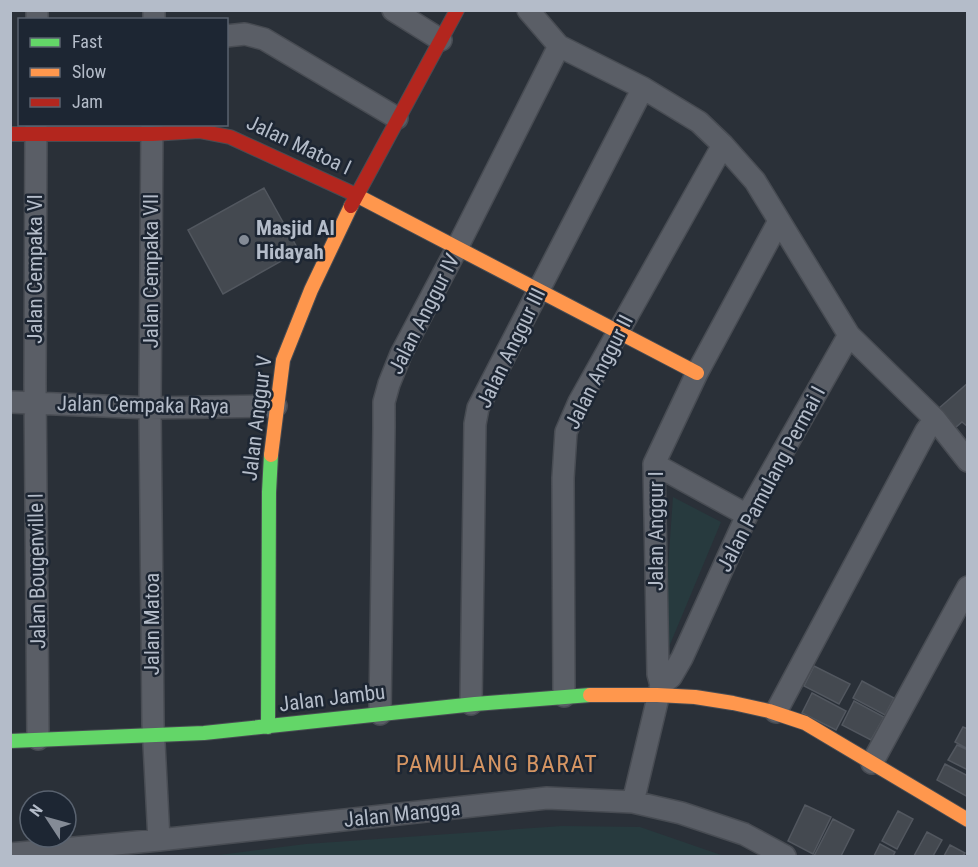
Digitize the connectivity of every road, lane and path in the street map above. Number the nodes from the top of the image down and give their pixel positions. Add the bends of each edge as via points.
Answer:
1 (393, 10) edge
2 (457, 10) edge
3 (528, 10) edge
4 (228, 36) edge
5 (441, 40) junction
6 (560, 46) junction
7 (643, 88) junction
8 (398, 118) junction
9 (36, 129) edge
10 (152, 129) edge
11 (10, 134) edge
12 (723, 145) junction
13 (356, 195) junction
14 (779, 221) junction
15 (458, 248) junction
16 (539, 291) junction
17 (617, 333) junction
18 (849, 335) junction
19 (697, 373) junction
20 (10, 402) edge
21 (35, 403) junction
22 (276, 406) junction
23 (150, 408) junction
24 (935, 419) junction
25 (966, 457) edge
26 (654, 464) junction
27 (747, 515) junction
28 (968, 587) edge
29 (659, 691) junction
30 (564, 696) junction
31 (471, 704) junction
32 (776, 712) junction
33 (380, 714) junction
34 (268, 727) junction
35 (153, 736) junction
36 (38, 739) junction
37 (10, 741) edge
38 (872, 763) junction
39 (633, 802) junction
40 (968, 820) edge
41 (159, 840) junction
42 (24, 854) edge
43 (785, 856) edge

1 - 5 street
2 - 5 street, Jalan Anggur V
3 - 6 street
4 - 8 street via 245,34 264,39
5 - 8 street, Jalan Anggur V
6 - 7 street
6 - 15 street, Jalan Anggur IV
7 - 12 street via 699,122
7 - 16 street, Jalan Anggur III
8 - 13 street, Jalan Anggur V
9 - 10 street, Jalan Matoa I
9 - 11 street, Jalan Matoa I
9 - 21 street, Jalan Cempaka VI
10 - 13 street, Jalan Matoa I via 230,137
10 - 23 street, Jalan Cempaka VII
12 - 14 street via 755,181
12 - 17 street, Jalan Anggur II
13 - 15 street
13 - 22 street, Jalan Anggur V via 289,342
14 - 18 street
14 - 19 street, Jalan Anggur I
15 - 16 street
15 - 33 street, Jalan Anggur IV via 401,354 384,402
16 - 17 street
16 - 31 street, Jalan Anggur III via 484,396 475,424
17 - 19 street
17 - 30 street, Jalan Anggur II via 566,432
18 - 24 street
18 - 27 street, Jalan Pamulang Permai I
19 - 26 street, Jalan Anggur I
20 - 21 street, Jalan Cempaka Raya
21 - 23 street, Jalan Cempaka Raya
21 - 36 street, Jalan Bougenville I
22 - 23 street, Jalan Cempaka Raya
22 - 34 street, Jalan Anggur V via 269,492
23 - 35 street, Jalan Matoa
24 - 25 street
24 - 32 street
26 - 27 street
26 - 29 street, Jalan Anggur I
27 - 29 street, Jalan Pamulang Permai I via 682,658
28 - 38 street
29 - 30 street, Jalan Jambu
29 - 32 street, Jalan Jambu
29 - 39 street
30 - 31 street, Jalan Jambu
31 - 33 street, Jalan Jambu
32 - 38 street, Jalan Jambu via 815,729
33 - 34 street, Jalan Jambu
34 - 35 street, Jalan Jambu
35 - 36 street, Jalan Jambu
35 - 41 street, Jalan Matoa
36 - 37 street, Jalan Jambu
38 - 40 street, Jalan Jambu
39 - 41 street, Jalan Mangga via 522,800
39 - 43 street, Jalan Mangga via 720,825
41 - 42 street, Jalan Mangga

